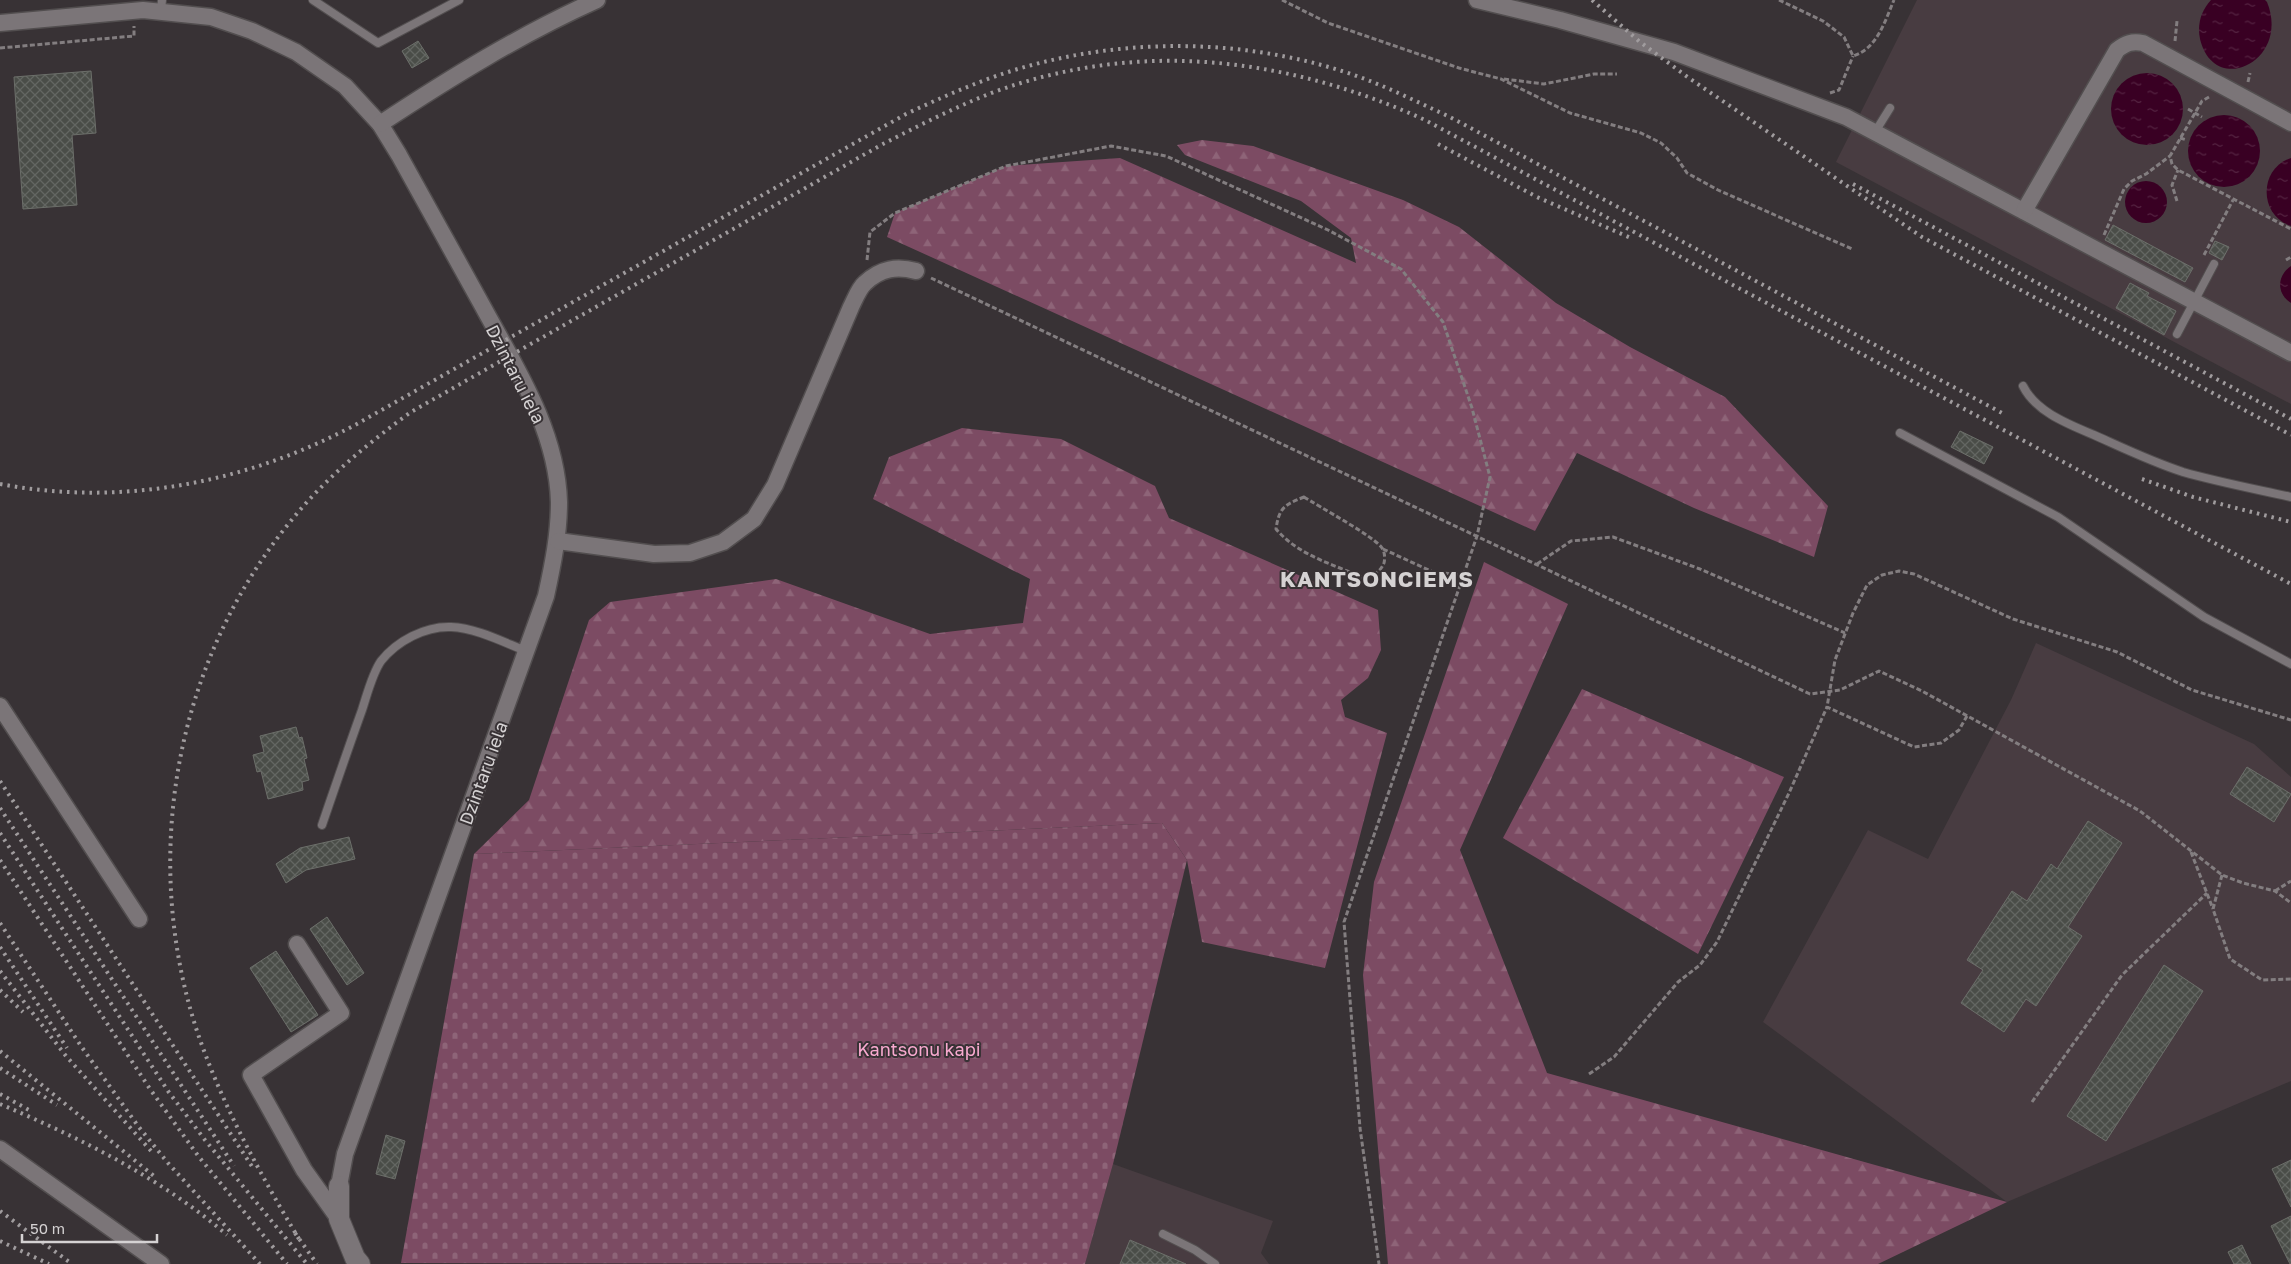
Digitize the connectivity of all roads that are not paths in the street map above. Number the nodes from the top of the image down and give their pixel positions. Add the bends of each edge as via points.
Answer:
1 (314, 0) edge
2 (459, 0) edge
3 (598, 0) edge
4 (1477, 0) edge
5 (162, 5) edge
6 (0, 23) edge
7 (1890, 108) dead end
8 (2291, 123) edge
9 (380, 124) junction
10 (1876, 132) junction
11 (2024, 211) junction
12 (2214, 264) dead end
13 (916, 271) road end
14 (2194, 302) junction
15 (2177, 334) dead end
16 (2291, 353) edge
17 (2023, 386) dead end
18 (1900, 433) dead end
19 (2291, 497) edge
20 (558, 541) junction
21 (526, 651) junction
22 (2291, 664) edge
23 (0, 706) edge
24 (322, 825) dead end
25 (139, 919) dead end
26 (297, 944) dead end
27 (0, 1149) edge
28 (339, 1186) joint
29 (339, 1219) junction
30 (1163, 1234) dead end
31 (162, 1264) edge
32 (360, 1264) edge
33 (1215, 1264) edge

1 - 2 lane via 378,42
3 - 9 street via 556,18 466,68
4 - 10 street via 1674,52 1846,117
5 - 6 street, Dzintaru iela via 134,11
5 - 9 street, Dzintaru iela via 252,31 296,52 345,86
7 - 10 lane
8 - 11 street via 2134,41 2117,50
9 - 20 street, Dzintaru iela via 524,383 544,428 554,463 559,500
10 - 11 street
11 - 14 street
12 - 14 lane
13 - 20 street via 900,267 887,270 865,283 851,307 775,485 754,519 723,542 690,553 637,553
14 - 15 lane
14 - 16 street
17 - 19 lane via 2034,404 2071,425 2142,456 2207,478
18 - 22 lane via 2058,517 2204,616
20 - 21 street, Dzintaru iela via 546,596
21 - 24 lane via 476,632 451,627 431,629 395,647 381,662 371,685
21 - 28 street, Dzintaru iela via 345,1154
23 - 25 street
26 - 29 street via 341,1013 251,1075 304,1170
27 - 31 street
28 - 29 street, Dzintaru iela
29 - 32 street, Dzintaru iela
30 - 33 lane

